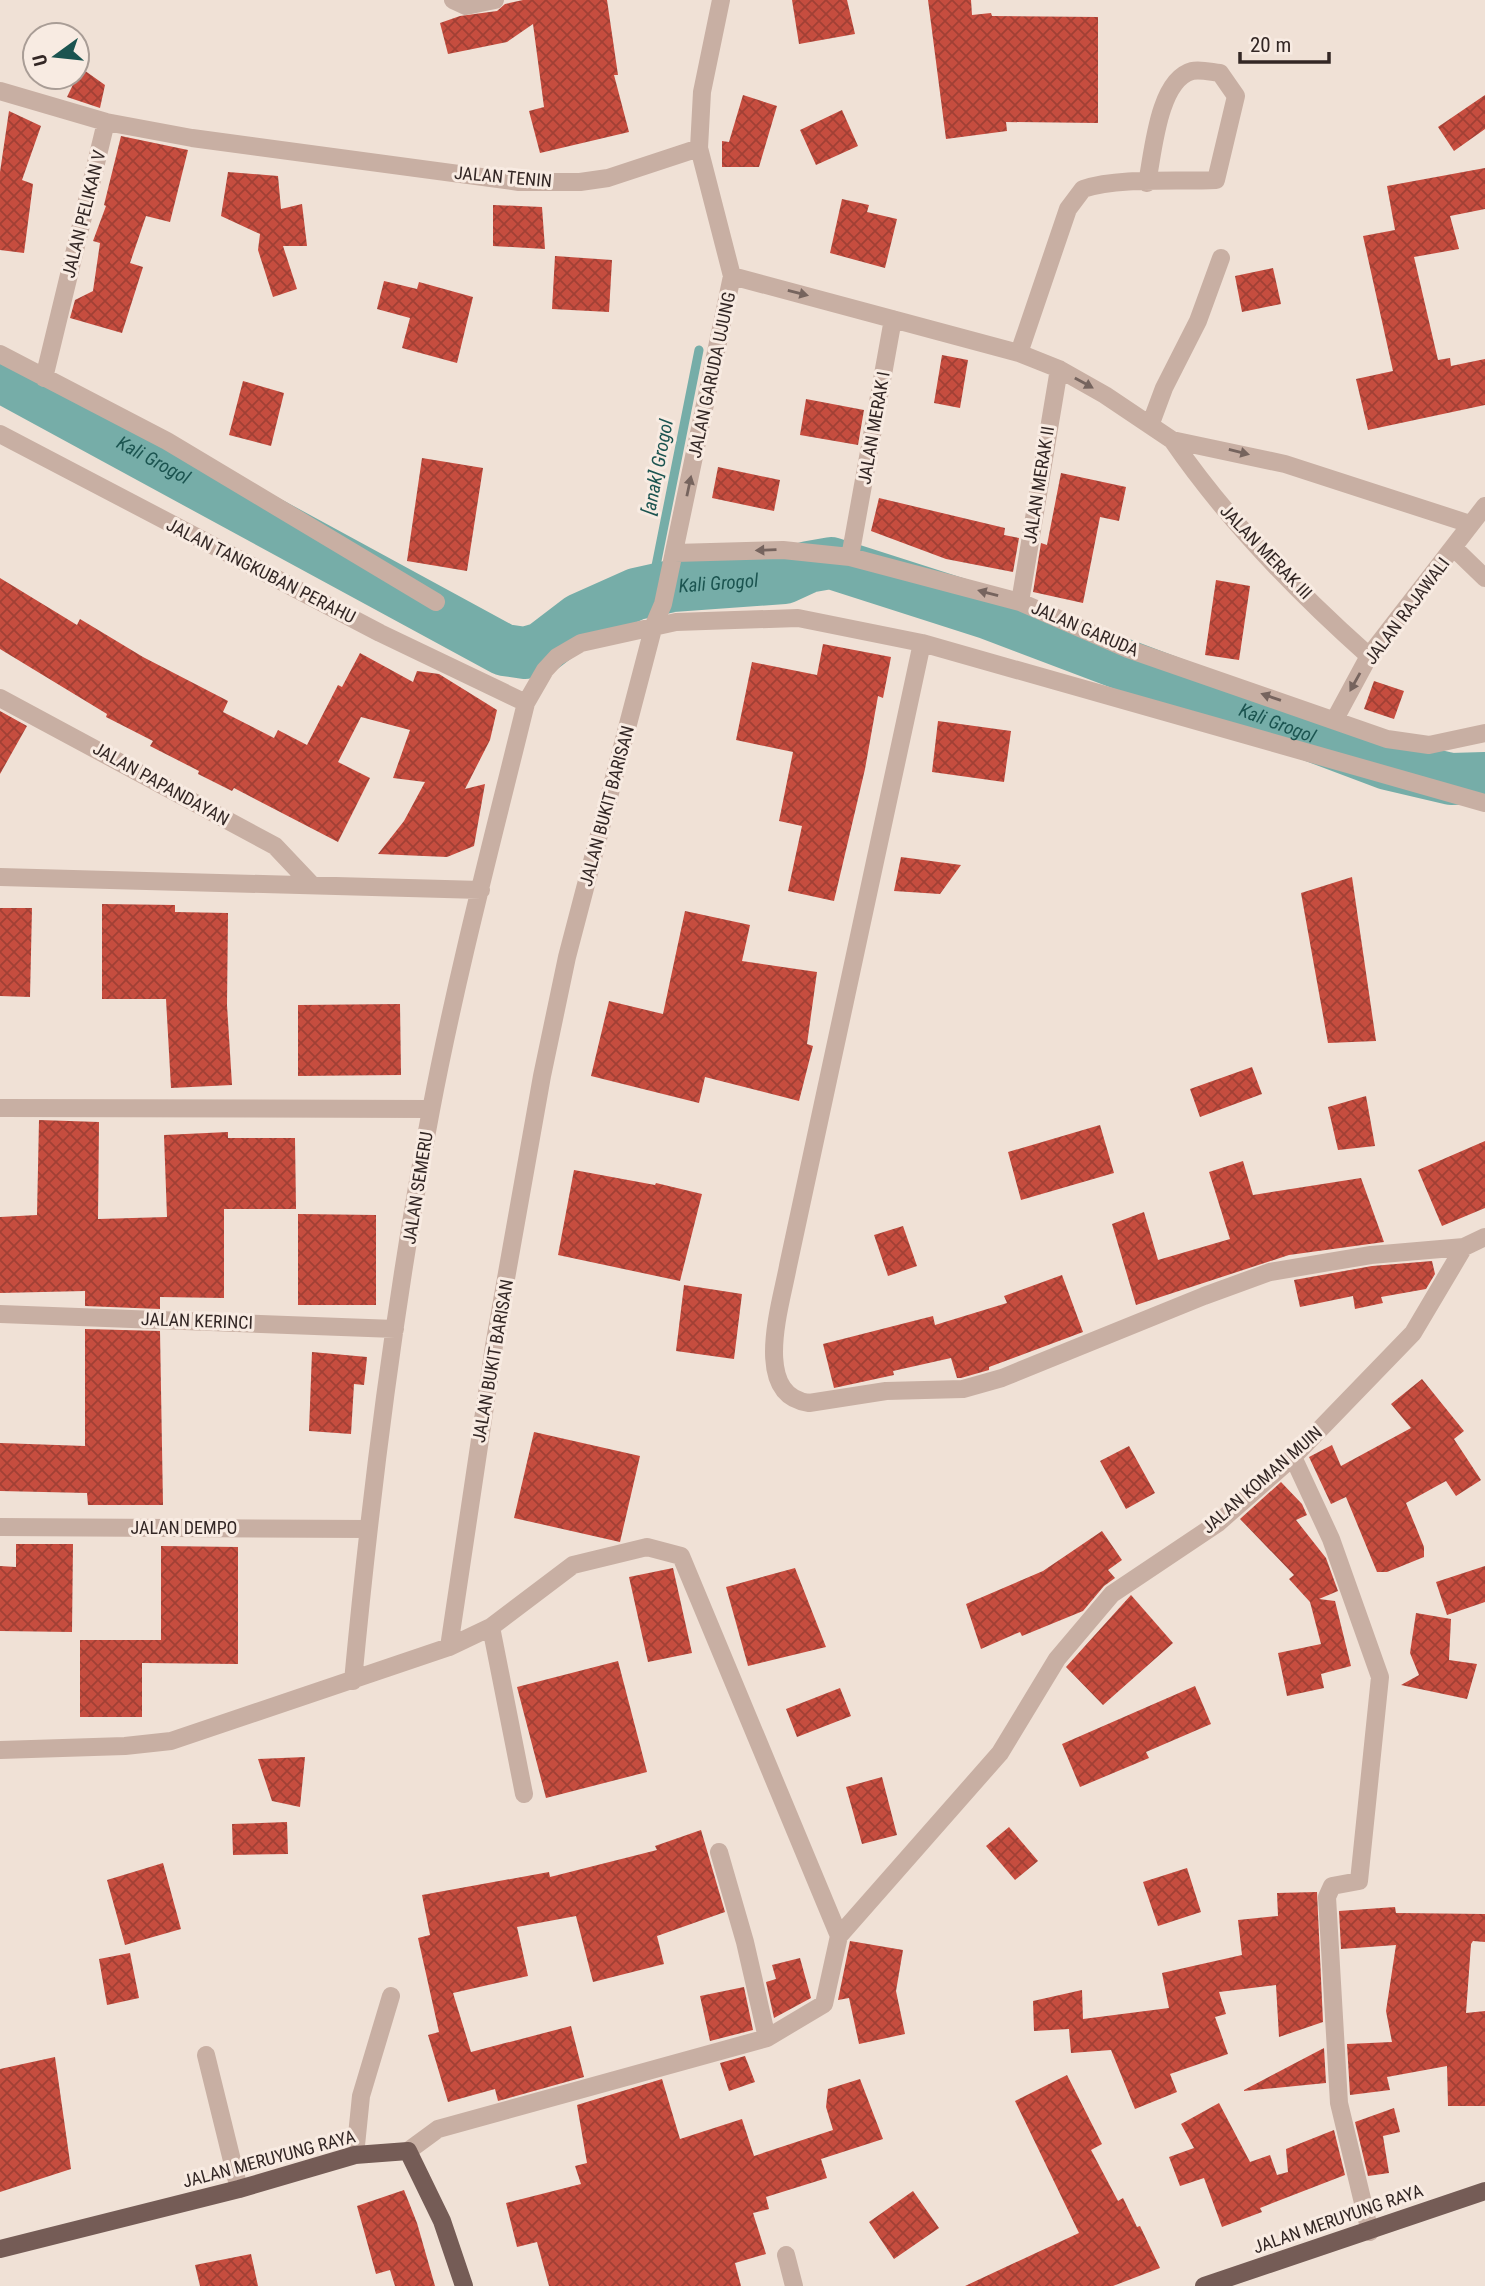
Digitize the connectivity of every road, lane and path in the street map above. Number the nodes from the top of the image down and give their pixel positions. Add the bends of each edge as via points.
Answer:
1 (495, 0) edge
2 (721, 0) edge
3 (460, 3) edge
4 (0, 91) edge
5 (106, 122) junction
6 (699, 148) junction
7 (1147, 183) junction
8 (1221, 258) dead end
9 (732, 276) junction
10 (893, 319) junction
11 (1018, 353) junction
12 (0, 354) edge
13 (1059, 369) junction
14 (44, 378) junction
15 (1151, 424) junction
16 (0, 434) edge
17 (1172, 440) junction
18 (1485, 506) edge
19 (1470, 524) junction
20 (1455, 549) junction
21 (674, 556) junction
22 (850, 557) junction
23 (1485, 578) edge
24 (436, 602) dead end
25 (1020, 602) junction
26 (654, 625) junction
27 (922, 643) junction
28 (1370, 656) junction
29 (0, 698) edge
30 (526, 703) junction
31 (1335, 719) junction
32 (1485, 733) edge
33 (1485, 803) edge
34 (0, 877) edge
35 (311, 884) junction
36 (481, 890) junction
37 (0, 1108) edge
38 (431, 1109) junction
39 (1485, 1237) edge
40 (1464, 1247) junction
41 (0, 1314) edge
42 (395, 1329) junction
43 (1293, 1457) junction
44 (0, 1527) edge
45 (368, 1529) junction
46 (491, 1628) junction
47 (449, 1647) junction
48 (353, 1681) junction
49 (0, 1750) edge
50 (524, 1794) dead end
51 (719, 1852) dead end
52 (839, 1936) junction
53 (391, 1996) dead end
54 (767, 2038) junction
55 (206, 2055) dead end
56 (408, 2151) junction
57 (355, 2155) junction
58 (239, 2189) junction
59 (1485, 2191) edge
60 (1370, 2232) junction
61 (0, 2249) edge
62 (786, 2255) dead end
63 (464, 2286) edge
64 (794, 2286) edge
65 (1208, 2286) edge

1 - 3 street
2 - 6 street, JALAN GARUDA UJUNG via 702,92
4 - 5 street, JALAN TENIN
5 - 6 street, JALAN TENIN via 519,182 608,178
5 - 14 street, JALAN PELIKAN V
6 - 9 street, JALAN GARUDA UJUNG
7 - 7 street via 1216,180 1236,96 1220,73 1194,71 1173,86 1158,125
7 - 11 street via 1093,186 1076,196
8 - 15 street
9 -> 10 street
21 -> 9 street, JALAN GARUDA UJUNG
10 - 11 street
10 - 22 street, JALAN MERAK I
11 - 13 street
12 - 14 street
13 -> 15 street
13 - 25 street, JALAN MERAK II
14 - 24 street via 167,441
15 - 17 street
16 - 30 street, JALAN TANGKUBAN PERAHU via 380,633
17 -> 19 street via 1285,464
17 - 28 street, JALAN MERAK III via 1233,519
18 - 19 street, JALAN RAJAWALI
19 - 20 street, JALAN RAJAWALI
20 - 23 street
20 - 28 street, JALAN RAJAWALI
22 -> 21 street, JALAN GARUDA via 783,550
21 - 26 street, JALAN GARUDA UJUNG
25 -> 22 street, JALAN GARUDA
31 -> 25 street, JALAN GARUDA via 1128,649
26 - 27 street via 798,618
26 - 30 street via 569,648 545,670
26 - 47 street, JALAN BUKIT BARISAN via 567,957 545,1063 494,1346
27 - 33 street
27 - 40 street via 788,1266 773,1354 776,1379 784,1393 809,1404 886,1391 963,1389 1002,1378 1270,1272 1371,1255
28 -> 31 street, JALAN RAJAWALI
29 - 35 street, JALAN PAPANDAYAN via 275,846
30 - 36 street, JALAN SEMERU
31 - 32 street, JALAN GARUDA via 1409,744 1429,745
34 - 35 street
35 - 36 street
36 - 38 street, JALAN SEMERU
37 - 38 street
38 - 42 street, JALAN SEMERU
39 - 40 street
40 - 43 street, JALAN KOMAN MUIN via 1413,1333
41 - 42 street, JALAN KERINCI
42 - 45 street, JALAN SEMERU
43 - 52 street, JALAN KOMAN MUIN via 1217,1523 1112,1594 1057,1659 1000,1753
43 - 60 street via 1331,1539 1380,1677 1359,1881 1332,1886 1327,1896 1339,2103
44 - 45 street, JALAN DEMPO
45 - 48 street, JALAN SEMERU
46 - 47 street
46 - 50 street
46 - 52 street via 572,1565 647,1547 681,1556
47 - 48 street
48 - 49 street via 171,1741
51 - 54 street via 746,1942
52 - 54 street via 824,2004
53 - 57 street via 361,2096
54 - 56 street via 438,2129
55 - 58 street
56 - 57 main road, JALAN MERUYUNG RAYA
56 - 63 main road via 442,2221
57 - 58 main road, JALAN MERUYUNG RAYA
58 - 61 main road, JALAN MERUYUNG RAYA
59 - 60 main road, JALAN MERUYUNG RAYA
60 - 65 main road, JALAN MERUYUNG RAYA
62 - 64 street

